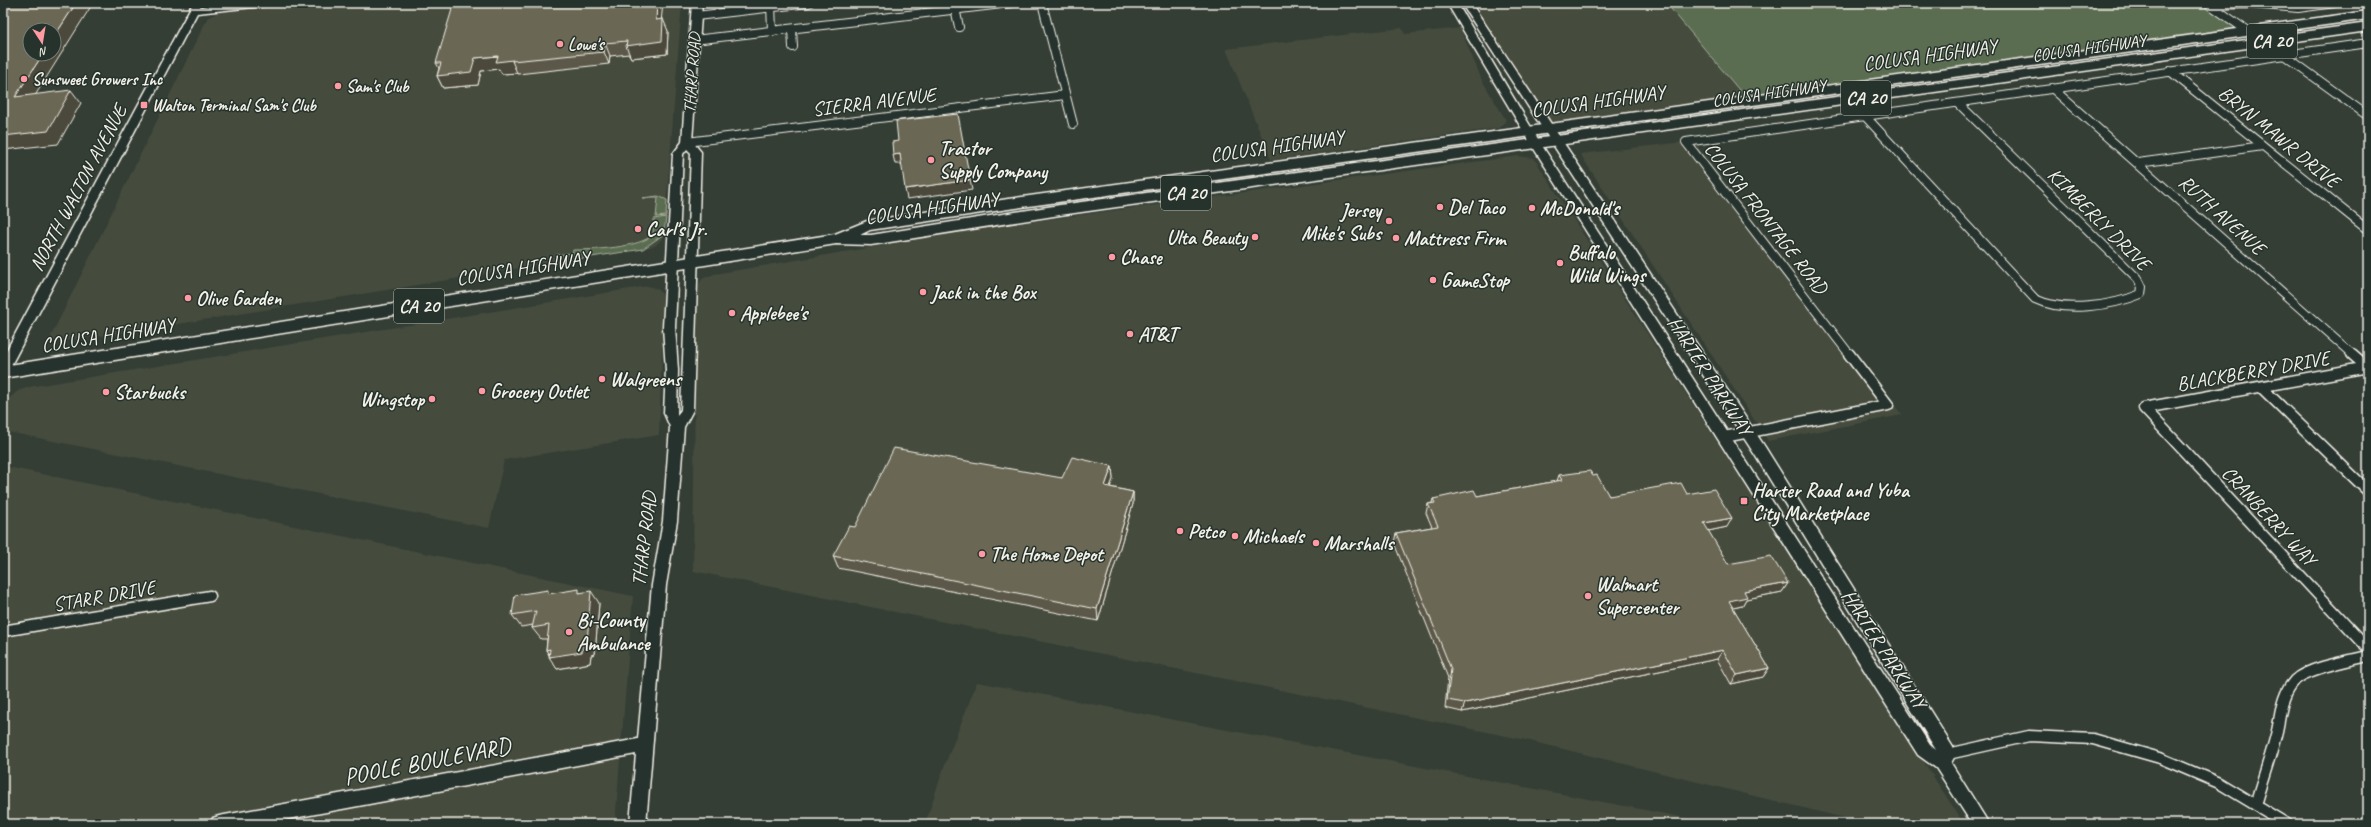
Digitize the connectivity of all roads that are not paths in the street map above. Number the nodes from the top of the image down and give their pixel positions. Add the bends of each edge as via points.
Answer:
1 (263, 3) edge
2 (763, 3) edge
3 (809, 3) edge
4 (1012, 3) edge
5 (1020, 3) edge
6 (1042, 3) edge
7 (1452, 3) edge
8 (1466, 3) edge
9 (2335, 3) edge
10 (2210, 4) edge
11 (771, 5) edge
12 (196, 7) edge
13 (955, 7) edge
14 (696, 10) edge
15 (2368, 15) edge
16 (2368, 27) edge
17 (959, 28) dead end
18 (792, 29) junction
19 (772, 32) junction
20 (2249, 32) junction
21 (694, 40) junction
22 (2263, 42) junction
23 (2368, 42) edge
24 (793, 47) dead end
25 (2284, 54) junction
26 (2170, 71) junction
27 (2052, 88) junction
28 (1065, 95) junction
29 (1958, 103) junction
30 (1865, 116) junction
31 (2368, 116) edge
32 (1073, 124) dead end
33 (1548, 129) junction
34 (1532, 138) junction
35 (1556, 141) junction
36 (687, 142) junction
37 (2263, 146) junction
38 (2138, 163) junction
39 (2368, 230) edge
40 (693, 262) junction
41 (671, 266) junction
42 (2368, 367) edge
43 (3, 369) edge
44 (3, 372) edge
45 (2262, 388) junction
46 (2144, 408) joint
47 (677, 427) junction
48 (1749, 433) junction
49 (1724, 437) junction
50 (2368, 491) edge
51 (210, 596) dead end
52 (3, 631) edge
53 (2368, 648) edge
54 (2368, 656) edge
55 (644, 746) junction
56 (1945, 758) junction
57 (2255, 805) junction
58 (219, 824) edge
59 (638, 824) edge
60 (1981, 824) edge
61 (2287, 824) edge

1 - 12 street
2 - 14 street
3 - 11 street
4 - 5 street
4 - 13 street
6 - 28 street
7 - 34 street, HARTER PARKWAY
8 - 33 street, HARTER PARKWAY
9 - 10 street via 2298,8
10 - 20 street
11 - 14 street
11 - 19 street
12 - 43 street, NORTH WALTON AVENUE
13 - 17 street
13 - 18 street
14 - 21 street, THARP ROAD
15 - 20 highway, COLUSA HIGHWAY / CA 20
16 - 22 highway, COLUSA HIGHWAY / CA 20
18 - 19 street
18 - 24 street
19 - 21 street
20 - 22 street
20 - 33 highway, COLUSA HIGHWAY / CA 20
21 - 36 street, THARP ROAD
22 - 35 highway, COLUSA HIGHWAY / CA 20
23 - 25 street, COLUSA FRONTAGE ROAD
25 - 26 street, COLUSA FRONTAGE ROAD
25 - 31 street
26 - 27 street, COLUSA FRONTAGE ROAD
26 - 37 street, BRYN MAWR DRIVE
27 - 29 street, COLUSA FRONTAGE ROAD
27 - 38 street, RUTH AVENUE
28 - 32 street
28 - 36 street, SIERRA AVENUE
29 - 30 street, COLUSA FRONTAGE ROAD
29 - 30 street, KIMBERLY DRIVE via 2138,279 2142,288 2141,294 2062,309 2042,304
30 - 48 street, COLUSA FRONTAGE ROAD via 1686,142 1888,405
33 - 34 highway, COLUSA HIGHWAY / CA 20
33 - 35 street, HARTER PARKWAY
34 - 35 highway, COLUSA HIGHWAY / CA 20
34 - 40 highway, COLUSA HIGHWAY / CA 20 via 871,240 836,239
34 - 49 street, HARTER PARKWAY
35 - 48 street, HARTER PARKWAY
36 - 40 street, THARP ROAD via 696,152
36 - 41 street, THARP ROAD via 678,154
37 - 38 street
37 - 39 street, BRYN MAWR DRIVE
38 - 42 street, RUTH AVENUE
40 - 41 highway, COLUSA HIGHWAY / CA 20
40 - 47 street, THARP ROAD via 687,410
41 - 44 highway, COLUSA HIGHWAY / CA 20
41 - 47 street, THARP ROAD via 670,413
42 - 45 street, BLACKBERRY DRIVE
45 - 46 street, BLACKBERRY DRIVE
45 - 50 street
46 - 53 street, CRANBERRY WAY
47 - 55 street, THARP ROAD via 670,521 659,585
48 - 49 street, COLUSA FRONTAGE ROAD
48 - 56 street, HARTER PARKWAY
49 - 56 street, HARTER PARKWAY via 1924,750
51 - 52 street, STARR DRIVE
54 - 57 street via 2320,668 2296,679 2285,695 2279,713 2277,730
55 - 58 street, POOLE BOULEVARD
55 - 59 street, THARP ROAD
56 - 57 street via 2029,736 2093,739 2160,758 2219,783
56 - 60 street, HARTER PARKWAY
57 - 61 street

